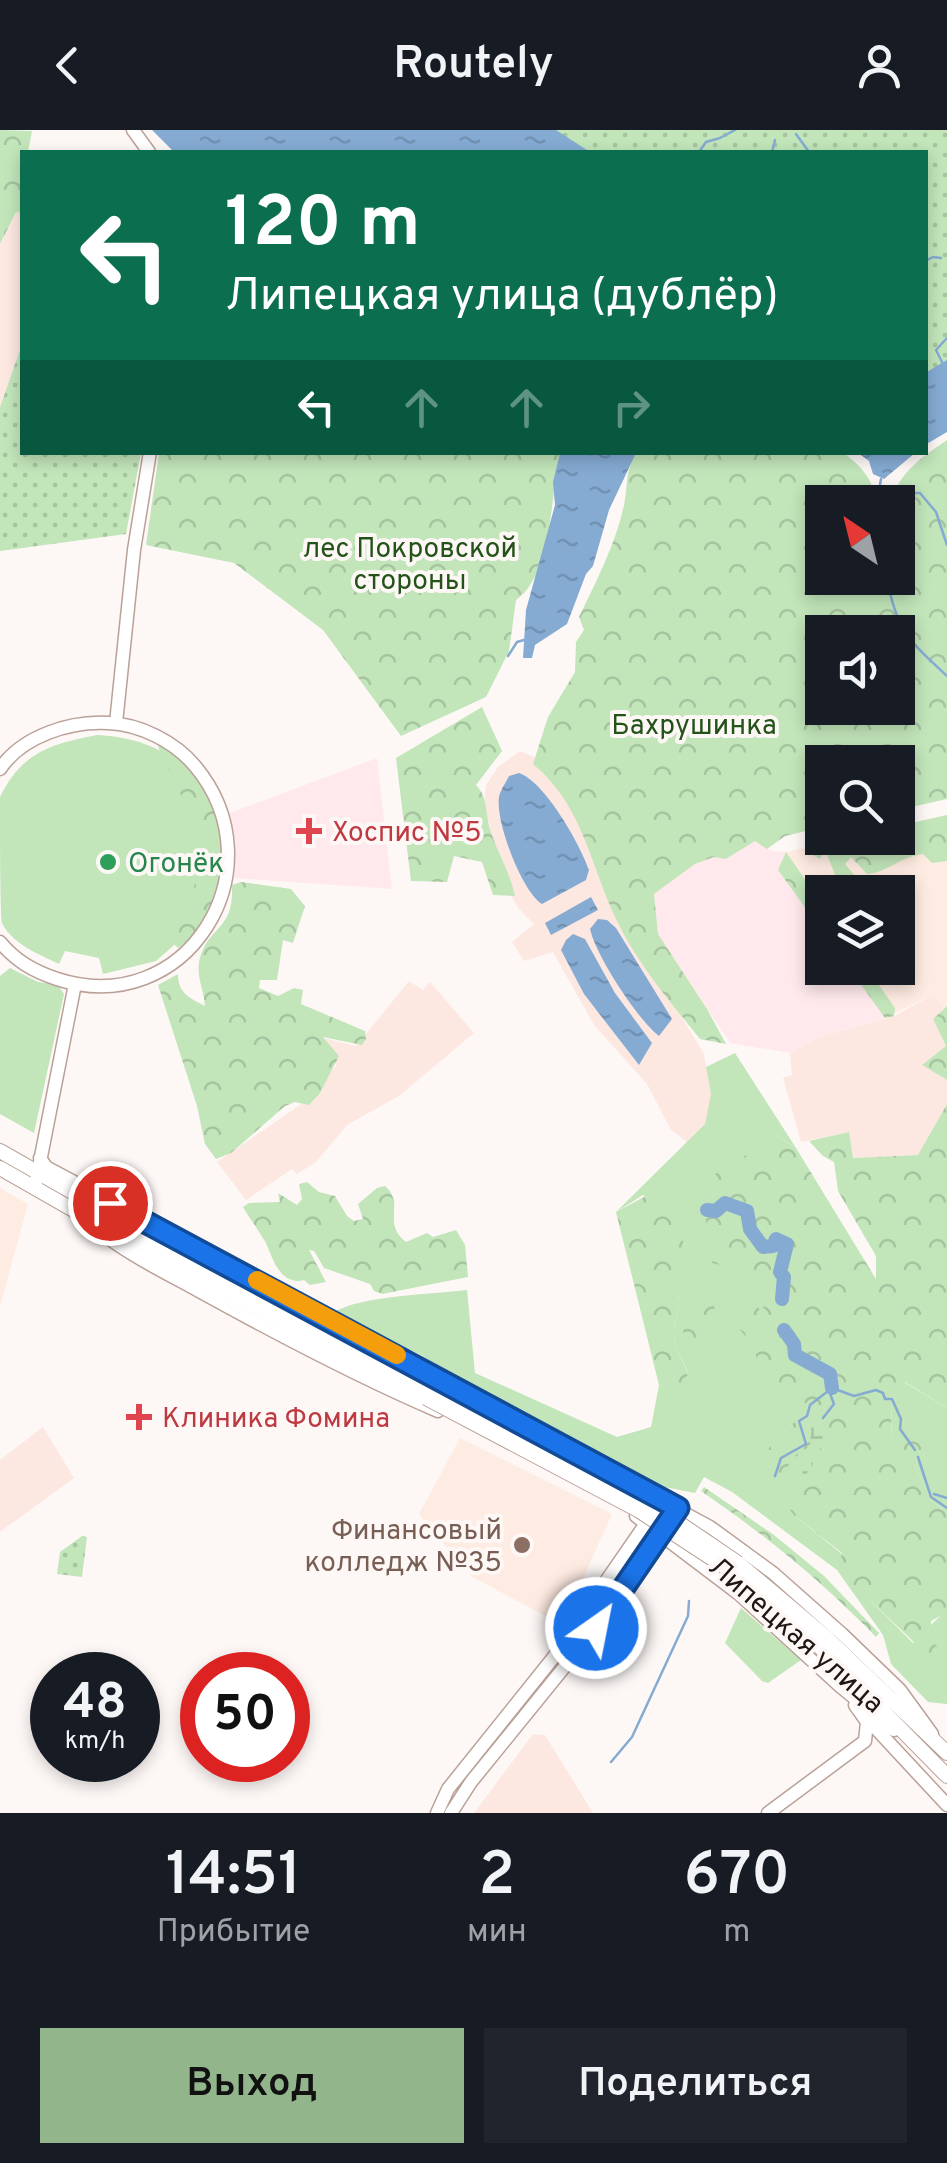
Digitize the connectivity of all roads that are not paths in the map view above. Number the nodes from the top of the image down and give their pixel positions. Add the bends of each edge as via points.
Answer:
1 (150, 455) edge
2 (116, 723) junction
3 (0, 769) edge
4 (0, 942) edge
5 (75, 984) junction
6 (0, 1152) edge
7 (0, 1168) edge
8 (37, 1172) junction
9 (90, 1200) junction
10 (136, 1218) junction
11 (432, 1393) junction
12 (662, 1500) junction
13 (678, 1508) junction
14 (646, 1523) junction
15 (660, 1534) junction
16 (727, 1539) junction
17 (702, 1567) junction
18 (735, 1567) junction
19 (841, 1687) junction
20 (863, 1714) junction
21 (859, 1747) junction
22 (943, 1749) edge
23 (896, 1751) junction
24 (924, 1752) junction
25 (947, 1776) edge
26 (947, 1805) edge
27 (437, 1813) edge
28 (451, 1813) edge
29 (768, 1813) edge

1 - 2 main road
2 - 3 main road via 53,730
2 - 5 main road via 167,742 203,775 228,831 228,877 211,922 180,957 128,982
4 - 5 main road via 21,964
5 - 8 main road
6 - 8 main road, Липецкая улица
7 - 8 main road, Липецкая улица
8 - 9 main road, Липецкая улица
8 - 10 main road via 46,1167
8 - 11 main road, Липецкая улица via 84,1216
9 - 10 main road
9 - 11 main road, Липецкая улица
10 - 11 main road
11 - 12 main road
11 - 14 main road
11 - 18 main road, Липецкая улица, bridge via 645,1500
12 - 13 main road
12 - 14 main road
13 - 15 main road
13 - 16 main road
14 - 15 main road
14 - 27 main road via 553,1658 448,1789
15 - 17 main road
15 - 28 main road via 568,1666
16 - 17 main road via 710,1534 700,1540 695,1553
16 - 22 main road via 842,1634 908,1700
17 - 19 main road
18 - 22 main road, Липецкая улица via 826,1638
18 - 24 main road, Липецкая улица
19 - 20 main road
19 - 24 main road
20 - 21 main road via 867,1734
20 - 23 main road
21 - 23 main road
21 - 29 main road
23 - 26 main road
24 - 25 main road, Липецкая улица

